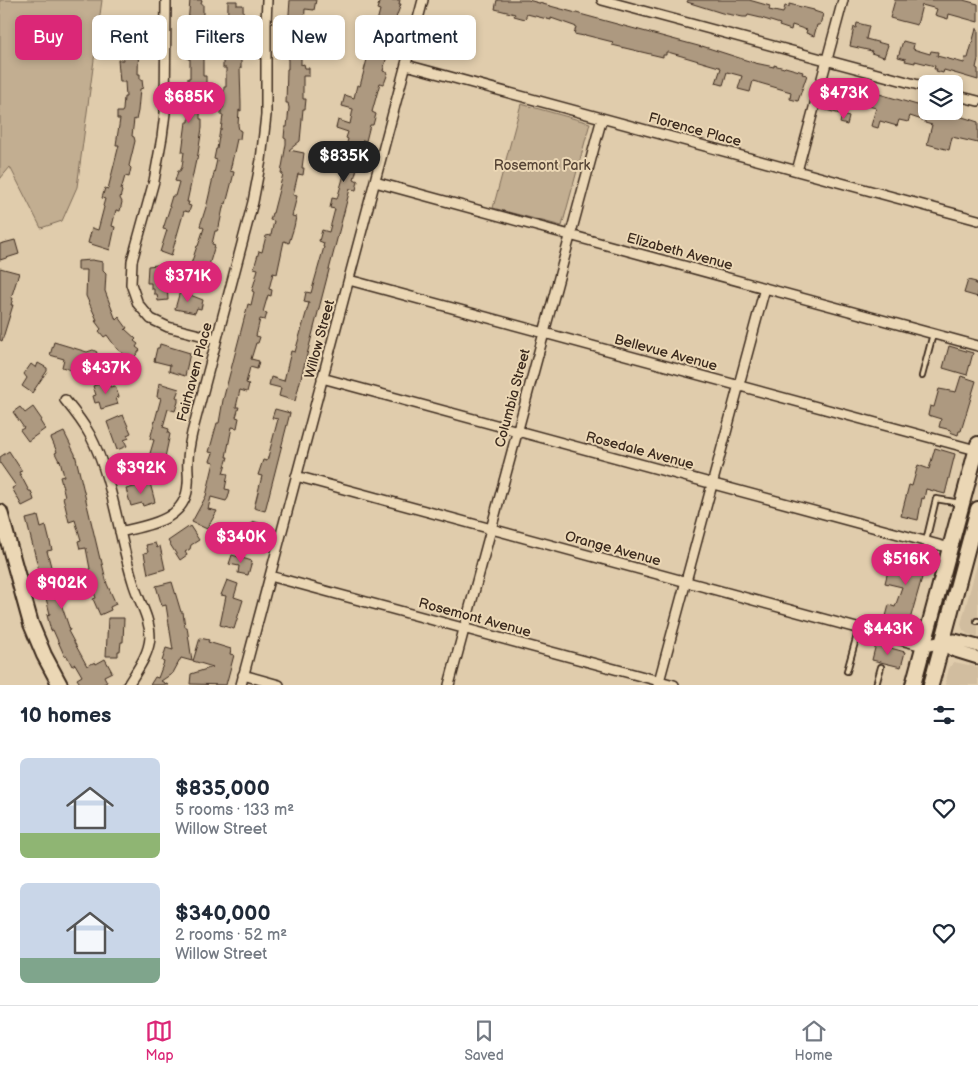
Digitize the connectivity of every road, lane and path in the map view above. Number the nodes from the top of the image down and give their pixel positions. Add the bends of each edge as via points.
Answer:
1 (166, 0) edge
2 (267, 0) edge
3 (423, 0) edge
4 (602, 0) edge
5 (843, 0) edge
6 (632, 4) edge
7 (826, 60) junction
8 (406, 65) junction
9 (918, 85) edge
10 (963, 97) edge
11 (978, 101) edge
12 (602, 118) junction
13 (797, 171) junction
14 (374, 182) junction
15 (978, 220) edge
16 (570, 235) junction
17 (348, 280) junction
18 (765, 288) junction
19 (544, 333) junction
20 (933, 334) junction
21 (216, 339) junction
22 (978, 346) edge
23 (922, 376) dead end
24 (322, 378) junction
25 (739, 386) junction
26 (65, 400) dead end
27 (517, 431) junction
28 (977, 447) edge
29 (296, 476) junction
30 (712, 484) junction
31 (962, 504) junction
32 (978, 509) edge
33 (0, 512) edge
34 (491, 529) junction
35 (120, 532) junction
36 (926, 541) junction
37 (950, 548) junction
38 (270, 576) junction
39 (686, 581) junction
40 (464, 628) junction
41 (859, 628) junction
42 (942, 642) junction
43 (923, 646) junction
44 (978, 646) edge
45 (978, 658) edge
46 (881, 667) dead end
47 (846, 671) dead end
48 (243, 675) junction
49 (658, 683) edge
50 (60, 685) edge
51 (128, 685) edge
52 (241, 685) edge
53 (279, 685) edge
54 (449, 685) edge
55 (674, 685) edge
56 (876, 685) edge
57 (913, 685) edge
58 (931, 685) edge

1 - 21 street via 162,137 154,181 132,261 131,284 138,304 151,319 168,327
2 - 21 street, Fairhaven Place via 266,115 261,160
3 - 8 street, Willow Street
4 - 6 street
5 - 7 street
6 - 7 street
7 - 9 street
7 - 13 street
8 - 12 street, Florence Place
8 - 14 street, Willow Street
10 - 11 street
12 - 13 street, Florence Place
12 - 16 street, Columbia Street
13 - 15 street, Florence Place
14 - 16 street, Elizabeth Avenue
14 - 17 street, Willow Street
16 - 18 street, Elizabeth Avenue
16 - 19 street, Columbia Street
17 - 19 street, Bellevue Avenue
17 - 24 street, Willow Street
18 - 20 street, Elizabeth Avenue
18 - 25 street
19 - 25 street, Bellevue Avenue
19 - 27 street, Columbia Street
20 - 22 street, Elizabeth Avenue
20 - 23 lane
21 - 35 street, Fairhaven Place via 192,433 188,485 182,504 167,518
24 - 27 street, Rosedale Avenue
24 - 29 street, Willow Street
25 - 28 street, Bellevue Avenue
25 - 30 street
26 - 35 street via 83,423 96,449
27 - 30 street, Rosedale Avenue
27 - 34 street, Columbia Street
28 - 31 main road
29 - 34 street, Orange Avenue
29 - 38 street, Willow Street
30 - 36 street, Rosedale Avenue
30 - 39 street
31 - 36 lane via 936,498
31 - 37 main road
32 - 42 main road
33 - 50 main road via 31,624
34 - 39 street, Orange Avenue
34 - 40 street, Columbia Street
35 - 51 street via 150,634 146,653
36 - 37 street, Rosedale Avenue
37 - 43 main road
38 - 40 street, Rosemont Avenue
38 - 48 street, Willow Street
39 - 41 street, Orange Avenue
39 - 49 street
40 - 49 street, Rosemont Avenue
40 - 54 street, Columbia Street
41 - 43 street, Orange Avenue
41 - 47 lane
42 - 43 street
42 - 44 street via 955,640
42 - 45 street via 952,650
42 - 58 main road
43 - 57 main road
46 - 56 lane
48 - 52 street, Willow Street
48 - 53 street
49 - 55 street, Rosemont Avenue

